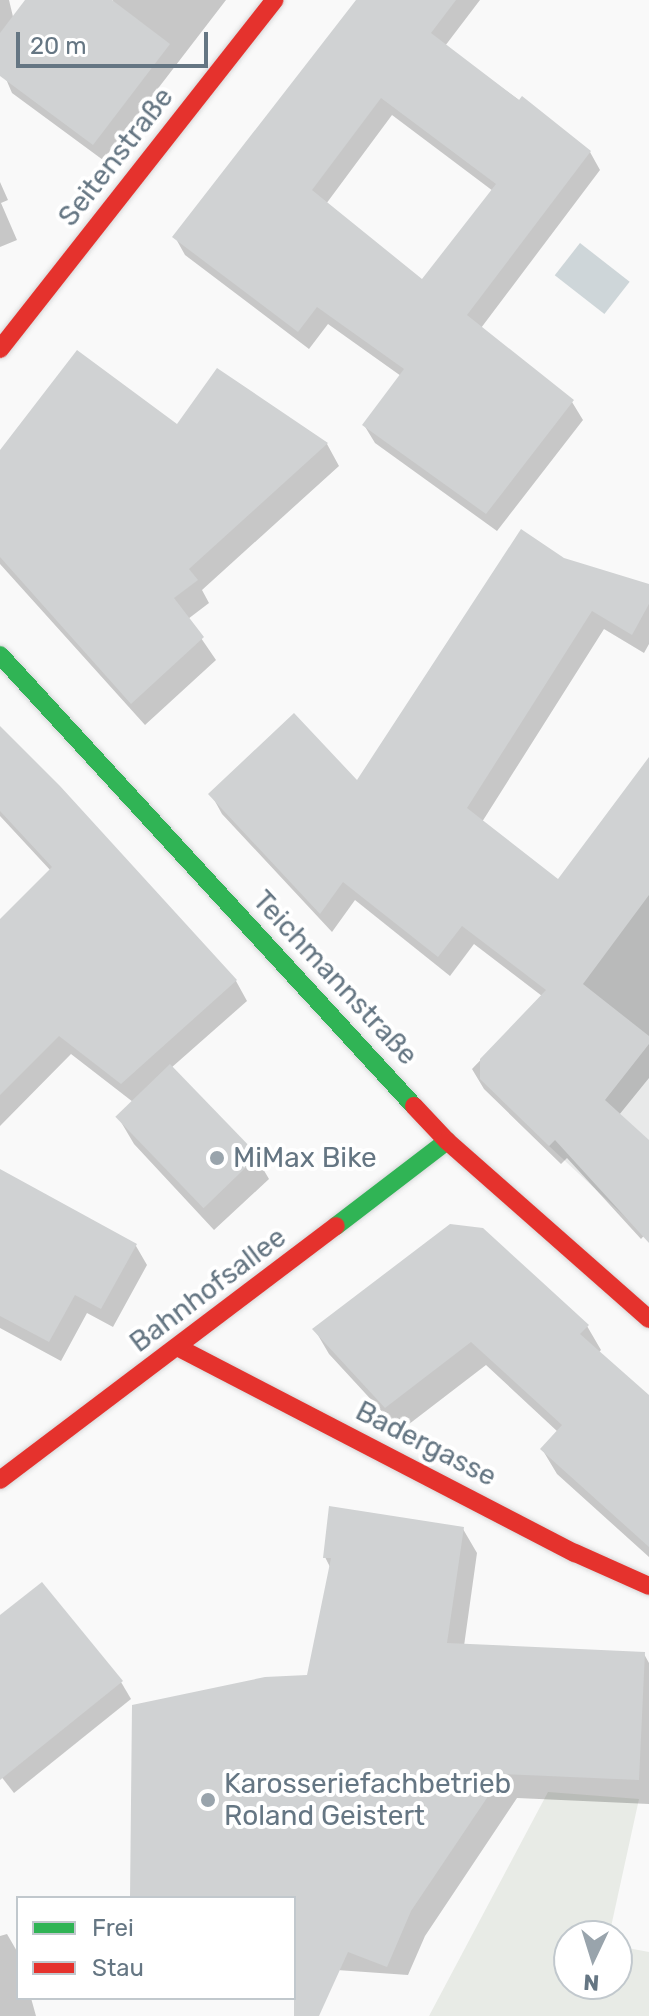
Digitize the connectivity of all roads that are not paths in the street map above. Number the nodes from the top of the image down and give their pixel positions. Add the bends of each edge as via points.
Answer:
1 (275, 0) edge
2 (0, 349) edge
3 (0, 655) edge
4 (447, 1141) junction
5 (649, 1319) edge
6 (179, 1348) junction
7 (0, 1480) edge
8 (649, 1586) edge

1 - 2 street, Seitenstraße
3 - 4 street, Teichmannstraße
4 - 5 street, Teichmannstraße
4 - 6 street, Bahnhofsallee
6 - 7 street, Bahnhofsallee
6 - 8 street, Badergasse

